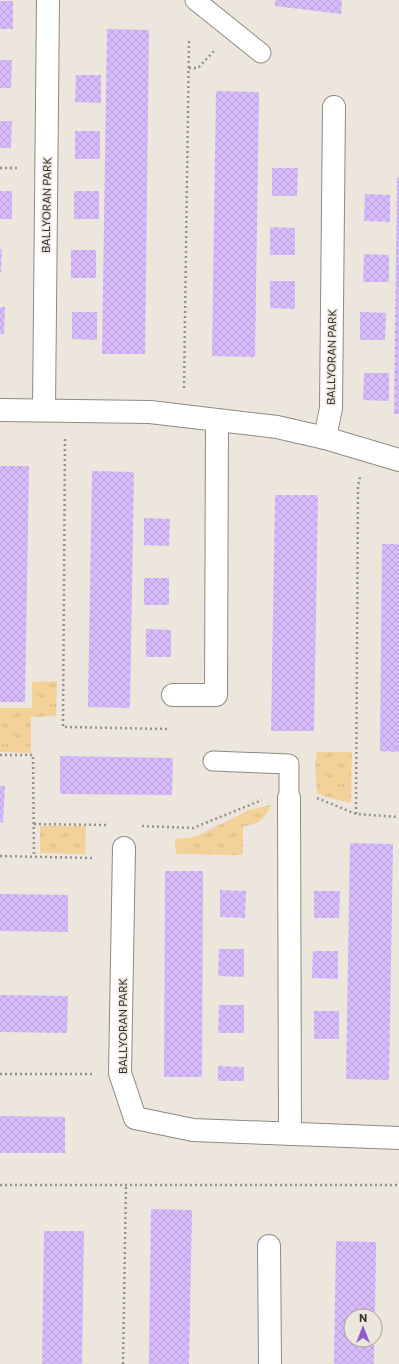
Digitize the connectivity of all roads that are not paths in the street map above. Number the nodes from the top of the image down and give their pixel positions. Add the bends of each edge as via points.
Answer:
1 (48, 0) edge
2 (195, 0) edge
3 (261, 53) dead end
4 (334, 106) dead end
5 (0, 410) edge
6 (54, 410) junction
7 (216, 420) junction
8 (325, 438) junction
9 (399, 460) edge
10 (173, 694) dead end
11 (213, 761) dead end
12 (289, 798) joint
13 (124, 848) dead end
14 (290, 1134) junction
15 (399, 1138) edge
16 (269, 1246) dead end
17 (270, 1364) edge

1 - 6 street, BALLYORAN PARK
2 - 3 lane
4 - 8 street, BALLYORAN PARK via 331,408
5 - 6 street
6 - 7 street via 150,412
7 - 8 street via 277,427
7 - 10 street via 216,695
8 - 9 street
11 - 12 lane via 289,764
12 - 14 street
13 - 14 street, BALLYORAN PARK via 120,1073 135,1118 193,1130
14 - 15 street, BALLYORAN PARK
16 - 17 street

